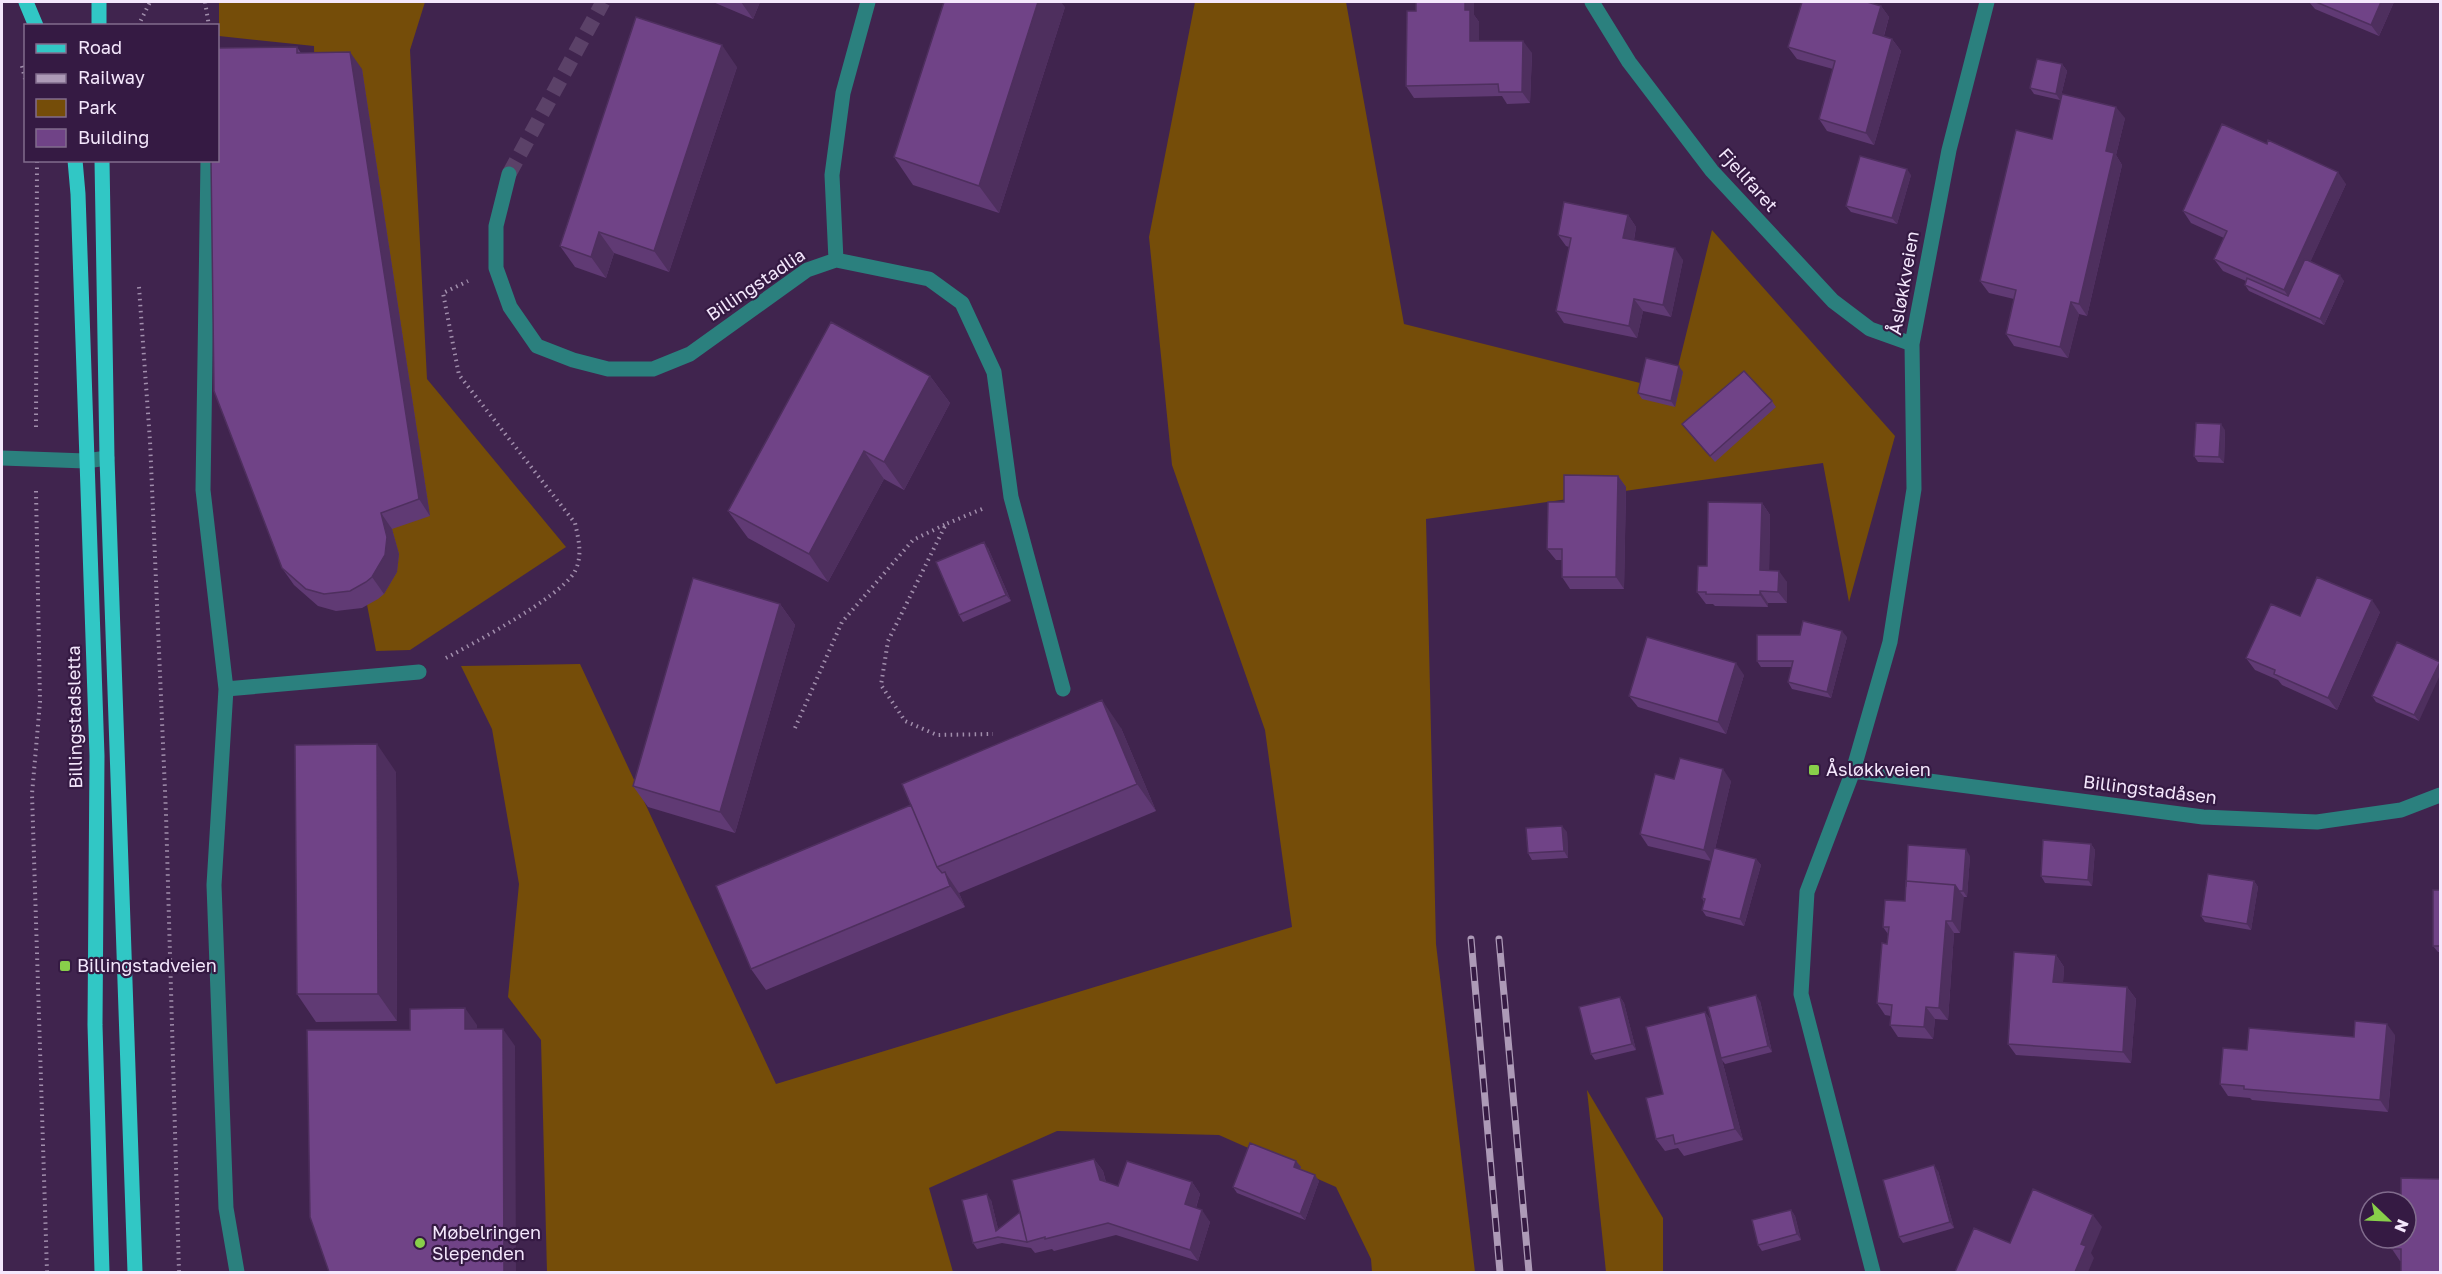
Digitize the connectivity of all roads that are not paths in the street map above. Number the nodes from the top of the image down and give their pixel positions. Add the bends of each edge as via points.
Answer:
1 (26, 2) edge
2 (99, 2) edge
3 (868, 2) edge
4 (1592, 2) edge
5 (1987, 2) edge
6 (35, 24) edge
7 (99, 24) edge
8 (75, 162) edge
9 (102, 162) edge
10 (208, 162) edge
11 (509, 174) tunnel mouth
12 (836, 260) junction
13 (1912, 344) junction
14 (2, 458) edge
15 (107, 458) junction
16 (86, 461) junction
17 (418, 672) road end
18 (226, 689) junction
19 (1063, 689) dead end
20 (1853, 771) junction
21 (2440, 795) edge
22 (102, 1272) edge
23 (135, 1272) edge
24 (237, 1272) edge
25 (1873, 1272) edge

1 - 6 main road
2 - 7 main road
3 - 12 street via 843,93 832,176
4 - 13 street, Fjellfaret via 1629,62 1712,171 1833,301 1870,329
5 - 13 street, Åsløkkveien via 1949,150
8 - 16 main road, Billingstadsletta
9 - 15 main road
10 - 18 street via 203,490
11 - 12 street, Billingstadlia via 496,226 496,268 510,307 537,346 573,360 608,369 653,369 690,354 807,270
12 - 19 street via 929,279 962,303 994,372 1011,497
13 - 20 street, Åsløkkveien via 1914,489 1890,642
14 - 16 street
15 - 16 street
15 - 23 main road
16 - 22 main road, Billingstadsletta via 97,756 95,1025
17 - 18 street
18 - 24 street via 214,885 226,1208
20 - 21 street, Billingstadåsen via 2203,817 2317,822 2401,810
20 - 25 street, Åsløkkveien via 1807,892 1801,994

